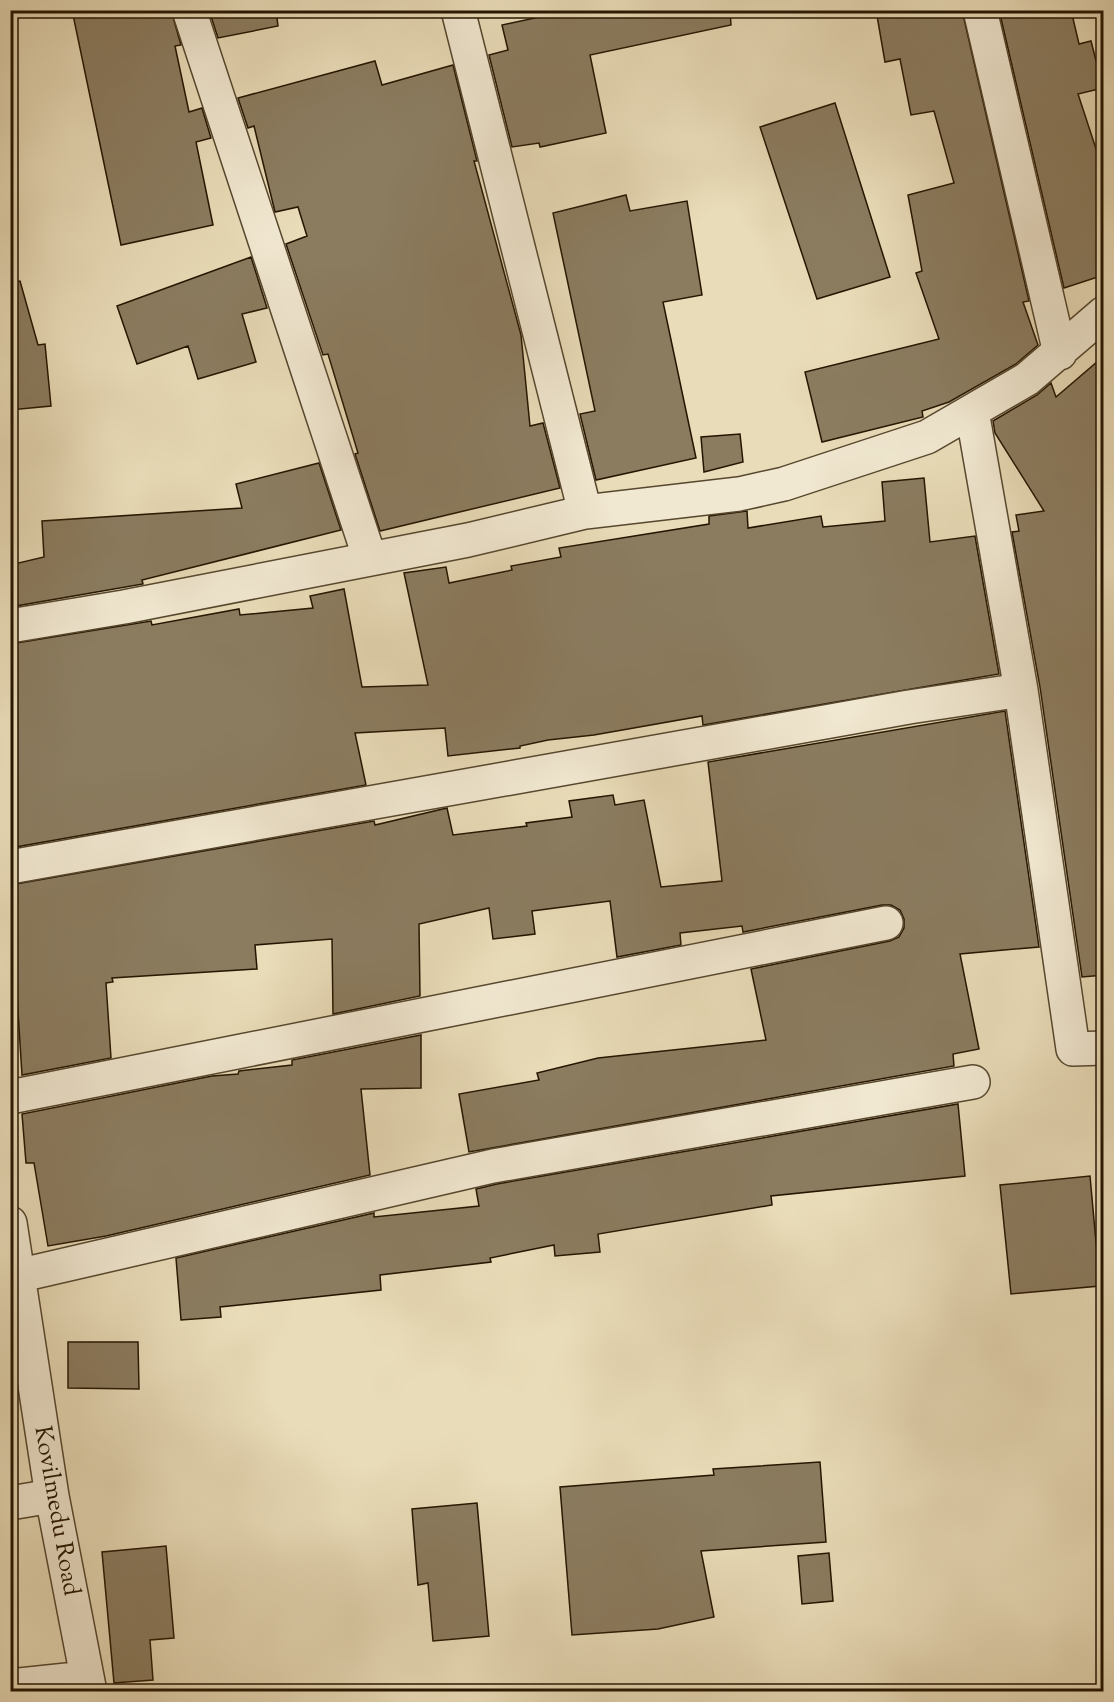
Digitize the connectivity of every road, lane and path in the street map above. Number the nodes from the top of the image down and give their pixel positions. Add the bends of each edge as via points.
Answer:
1 (189, 10) edge
2 (980, 10) edge
3 (464, 12) edge
4 (1104, 313) edge
5 (1060, 353) junction
6 (972, 411) junction
7 (585, 512) junction
8 (370, 559) junction
9 (10, 626) edge
10 (1021, 690) junction
11 (10, 867) edge
12 (886, 923) dead end
13 (1104, 1048) edge
14 (973, 1083) dead end
15 (10, 1097) edge
16 (10, 1223) edge
17 (17, 1276) junction
18 (52, 1496) junction
19 (10, 1503) edge
20 (88, 1685) edge
21 (10, 1686) edge

1 - 8 street
2 - 5 street
3 - 7 street
4 - 5 street
5 - 6 street via 1027,379
6 - 7 street via 927,437 784,483 739,494
6 - 10 street
7 - 8 street
8 - 9 street via 124,608
10 - 11 street
10 - 13 street via 1073,1049
12 - 15 street
14 - 17 street via 493,1166
16 - 17 street, Kovilmedu Road
17 - 18 street, Kovilmedu Road
18 - 19 street
18 - 20 street, Kovilmedu Road
20 - 21 street

